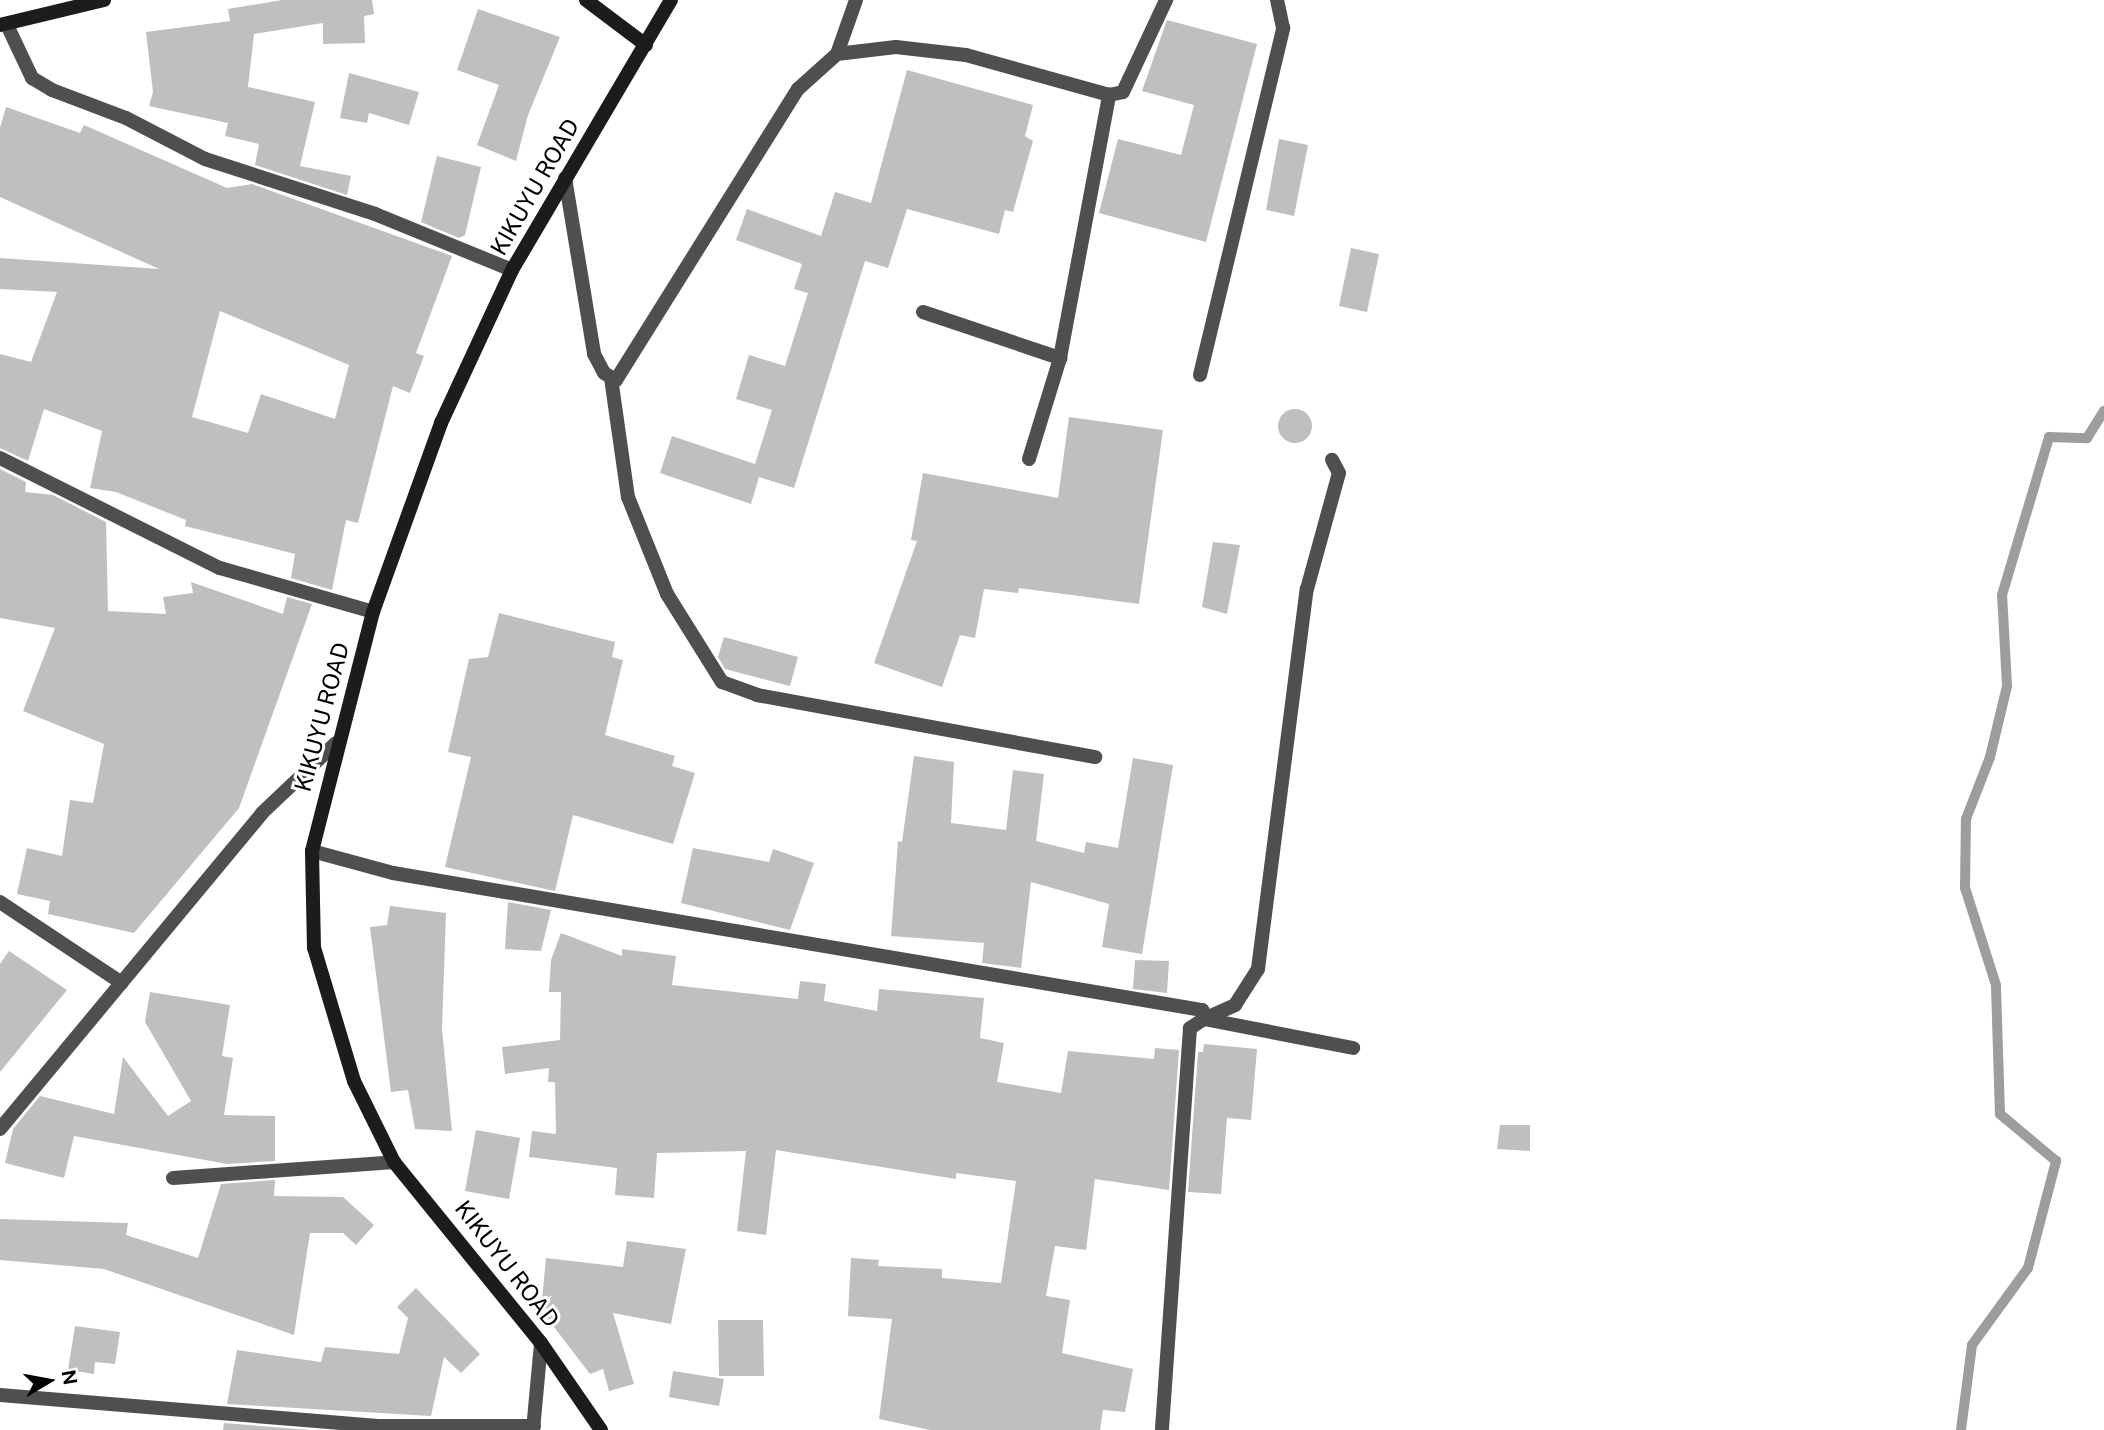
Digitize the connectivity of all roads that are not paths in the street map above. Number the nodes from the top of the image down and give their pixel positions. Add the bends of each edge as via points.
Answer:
1 (104, 0) edge
2 (586, 0) edge
3 (671, 0) edge
4 (856, 0) edge
5 (1167, 0) edge
6 (1277, 0) edge
7 (4, 25) edge
8 (646, 45) junction
9 (837, 54) junction
10 (1109, 95) junction
11 (565, 178) junction
12 (512, 270) junction
13 (923, 312) dead end
14 (1060, 358) junction
15 (1200, 375) dead end
16 (611, 378) junction
17 (0, 458) edge
18 (1028, 459) dead end
19 (1332, 460) dead end
20 (373, 612) junction
21 (336, 743) junction
22 (1095, 757) dead end
23 (312, 850) junction
24 (0, 902) edge
25 (122, 983) junction
26 (1204, 1019) junction
27 (1353, 1048) dead end
28 (0, 1129) edge
29 (394, 1162) junction
30 (173, 1178) dead end
31 (541, 1343) junction
32 (0, 1395) edge
33 (534, 1428) edge
34 (601, 1430) edge
35 (1162, 1430) edge

1 - 7 main road
2 - 8 main road
3 - 8 main road, KIKUYU ROAD
4 - 9 street
5 - 10 street via 1123,92
6 - 15 street via 1283,28
7 - 12 street via 32,78 52,90 126,118 205,159 375,214
8 - 11 main road, KIKUYU ROAD
9 - 10 street via 896,47 966,55
9 - 16 street via 798,89 633,360 621,377
10 - 14 street
11 - 12 main road, KIKUYU ROAD
11 - 16 street via 594,354
12 - 20 main road, KIKUYU ROAD via 441,422
13 - 14 street
14 - 18 street
16 - 22 street via 628,497 667,594 722,682 757,695
17 - 20 street via 220,568
19 - 26 street via 1339,473 1307,589 1258,969 1235,1005
20 - 21 main road, KIKUYU ROAD
21 - 23 main road, KIKUYU ROAD
21 - 25 street via 262,813
23 - 26 street via 393,873 1185,1004 1202,1010
23 - 29 main road, KIKUYU ROAD via 314,948 354,1081
24 - 25 street
25 - 28 street
26 - 27 street
26 - 35 street via 1190,1028
29 - 30 street
29 - 31 main road, KIKUYU ROAD
31 - 33 street
31 - 34 main road, KIKUYU ROAD
32 - 33 street via 381,1426

